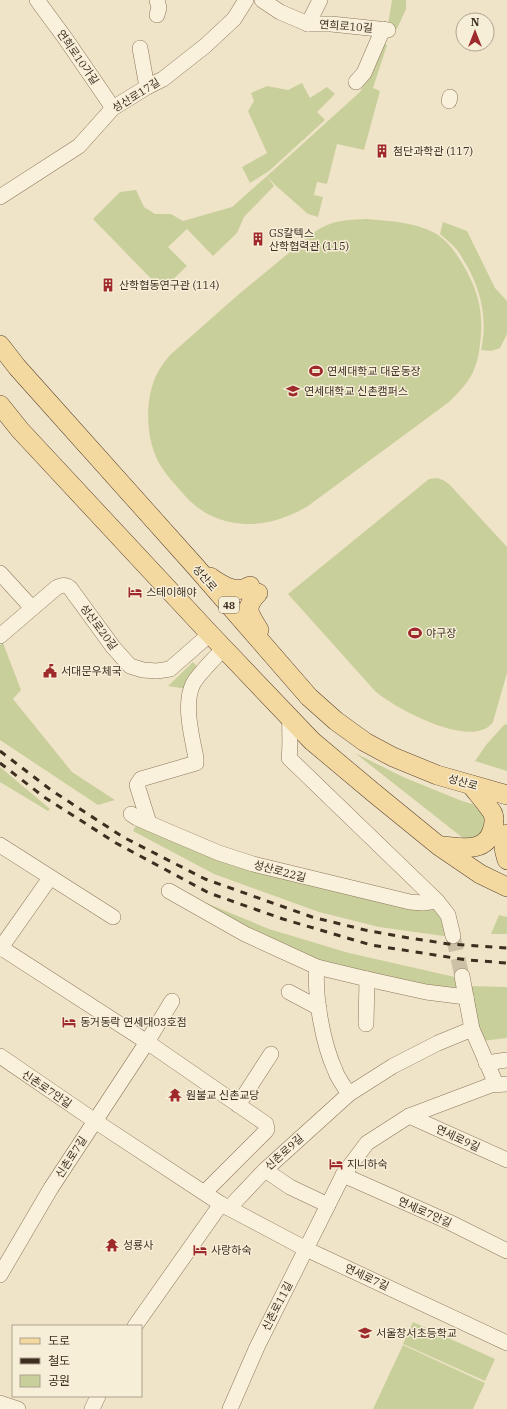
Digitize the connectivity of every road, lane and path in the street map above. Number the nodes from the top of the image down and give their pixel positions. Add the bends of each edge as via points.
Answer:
1 (246, 0) edge
2 (262, 0) edge
3 (320, 0) edge
4 (44, 2) edge
5 (308, 24) junction
6 (140, 48) dead end
7 (356, 82) dead end
8 (147, 87) junction
9 (113, 108) junction
10 (0, 197) edge
11 (1, 343) edge
12 (0, 405) edge
13 (195, 566) junction
14 (0, 573) edge
15 (32, 608) junction
16 (210, 634) junction
17 (0, 636) edge
18 (224, 648) junction
19 (282, 665) junction
20 (290, 716) junction
21 (471, 785) junction
22 (507, 795) edge
23 (131, 814) dead end
24 (149, 823) junction
25 (507, 834) edge
26 (0, 845) edge
27 (439, 846) junction
28 (507, 860) edge
29 (50, 878) junction
30 (507, 886) edge
31 (169, 892) dead end
32 (437, 901) junction
33 (113, 917) dead end
34 (453, 936) tunnel mouth
35 (0, 948) edge
36 (317, 966) junction
37 (462, 976) tunnel mouth
38 (367, 979) junction
39 (289, 992) dead end
40 (466, 997) junction
41 (172, 1001) dead end
42 (319, 1008) junction
43 (366, 1024) dead end
44 (472, 1029) junction
45 (147, 1042) junction
46 (271, 1054) dead end
47 (0, 1056) edge
48 (507, 1060) edge
49 (486, 1063) junction
50 (501, 1084) edge
51 (349, 1094) junction
52 (238, 1105) junction
53 (409, 1116) junction
54 (95, 1121) junction
55 (507, 1160) edge
56 (265, 1170) junction
57 (343, 1175) junction
58 (204, 1192) junction
59 (328, 1205) junction
60 (225, 1206) junction
61 (306, 1248) junction
62 (507, 1251) edge
63 (0, 1275) edge
64 (136, 1325) edge
65 (507, 1343) edge
66 (98, 1397) edge
67 (0, 1403) edge
68 (18, 1409) edge
69 (92, 1409) edge
70 (230, 1409) edge

1 - 8 street, 성산로17길 via 234,19 205,46 163,79
2 - 5 street, 연희로10길 via 280,12
3 - 5 street, 연희로10길
4 - 9 street, 연희로10가길 via 65,38
5 - 7 street, 연희로10길 via 386,30 364,73
6 - 8 street
8 - 9 street, 성산로17길
9 - 10 street, 성산로17길 via 79,146
11 - 13 main road, 성산로 / 48 via 17,367
12 - 16 main road via 20,430
13 - 19 main road, 성산로 / 48
13 - 19 main road via 226,587 254,589 249,614
14 - 15 street
15 - 16 street, 성산로20길 via 60,586 67,585 121,656 130,666 143,670 170,668
15 - 17 street, 성산로20길
16 - 18 main road
18 - 20 main road
18 - 24 street via 196,680 191,690 189,718 196,763 141,779 137,785
19 - 21 main road, 성산로 / 48 via 309,697 365,742 393,757
20 - 27 main road via 340,765
20 - 32 street via 289,758
21 - 22 main road, 성산로 / 48
21 - 27 main road via 492,813 493,828 490,838 480,846 468,848
23 - 24 street, 성산로22길
24 - 32 street, 성산로22길 via 253,864 410,902
25 - 28 main road via 504,844
26 - 29 street
27 - 30 main road via 480,874
29 - 33 street
29 - 35 street
31 - 36 street via 245,934
32 - 34 street via 448,915
35 - 45 street
36 - 38 street
36 - 42 street
37 - 40 street
38 - 40 street via 426,992
38 - 43 street
39 - 42 street
40 - 44 street
41 - 45 street, 신촌로7길
42 - 51 street via 331,1061
44 - 49 street
44 - 51 street, 신촌로9길 via 393,1066
45 - 52 street
45 - 54 street, 신촌로7길
46 - 52 street
47 - 54 street, 신촌로7안길
48 - 49 street
49 - 50 street
50 - 53 street, 신촌로11길 via 468,1093
51 - 56 street, 신촌로9길
52 - 58 street via 266,1124 267,1129
53 - 55 street, 연세로9길
53 - 57 street, 신촌로11길 via 367,1143
54 - 58 street
54 - 63 street, 신촌로7길 via 51,1188
56 - 59 street via 290,1187
56 - 60 street, 신촌로9길
57 - 59 street, 신촌로11길
57 - 62 street, 연세로7안길
58 - 60 street
59 - 61 street, 신촌로11길
60 - 61 street, 연세로7길
60 - 64 street, 신촌로9길
61 - 65 street, 연세로7길
61 - 70 street, 신촌로11길 via 257,1347
66 - 69 street
67 - 68 street

